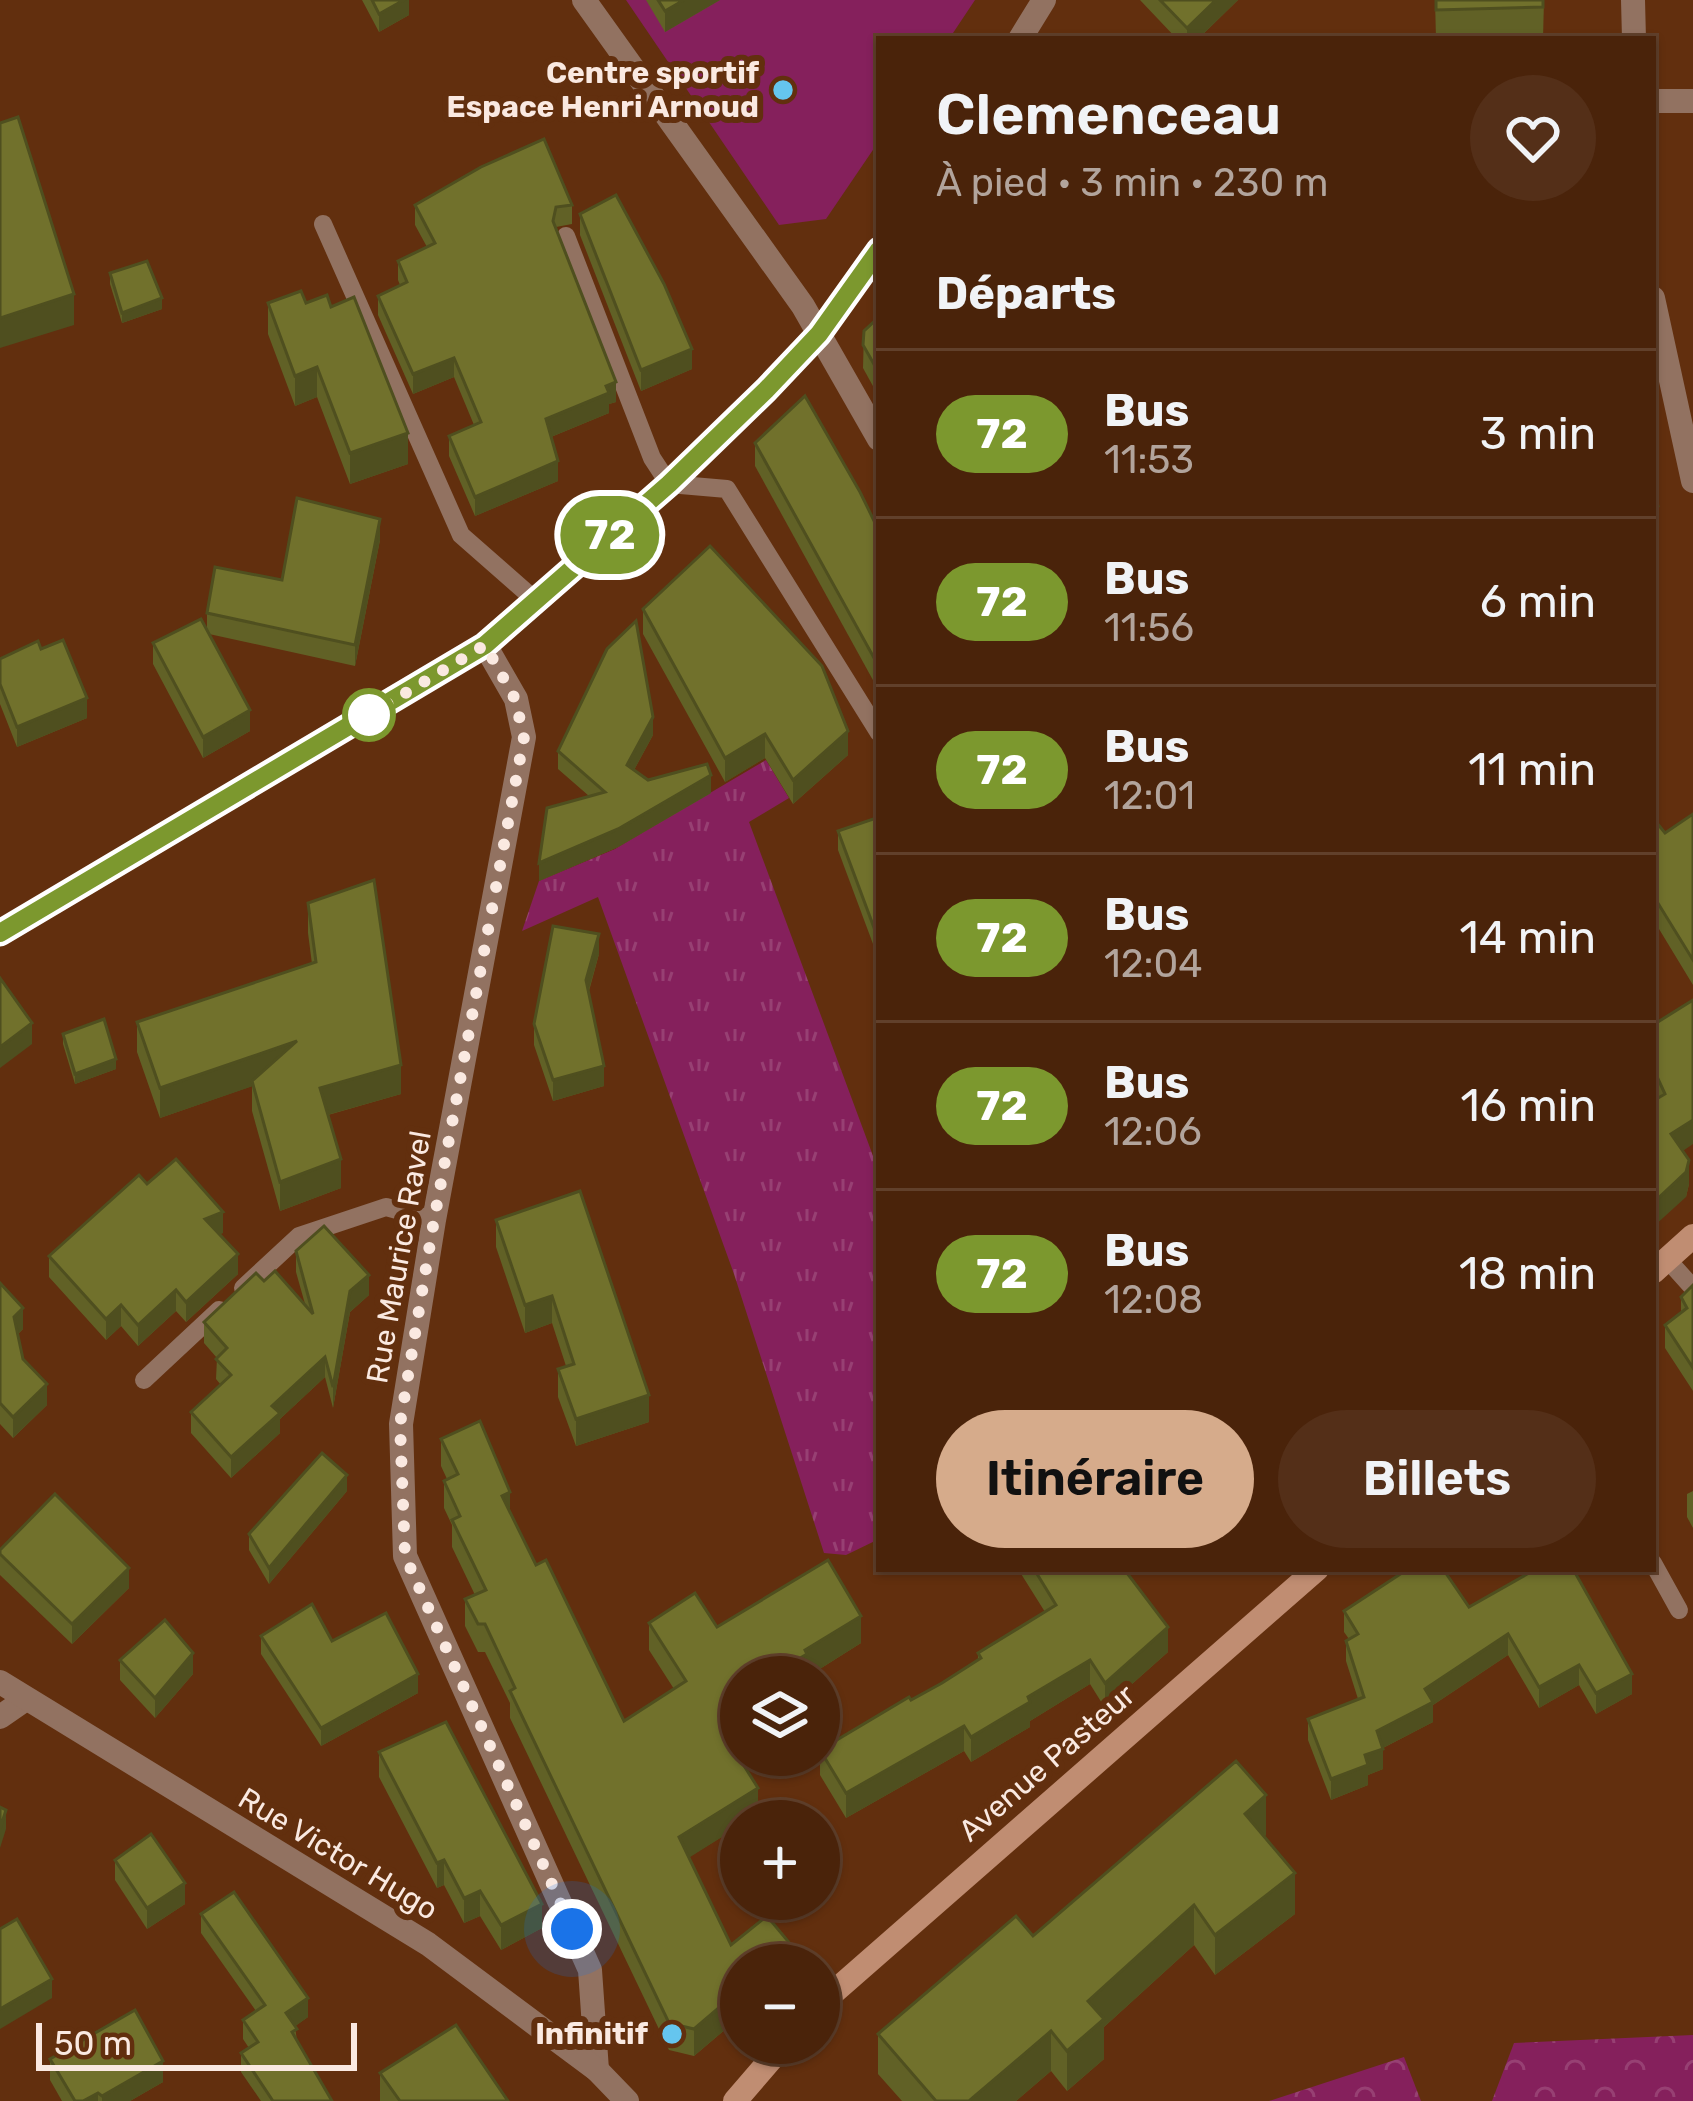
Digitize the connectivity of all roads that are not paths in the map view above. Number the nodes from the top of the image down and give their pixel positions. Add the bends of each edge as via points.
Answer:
1 (584, 0) edge
2 (1044, 0) edge
3 (1634, 0) edge
4 (1022, 36) edge
5 (1634, 36) edge
6 (1656, 101) edge
7 (1693, 101) edge
8 (323, 224) dead end
9 (566, 236) dead end
10 (876, 262) edge
11 (1656, 312) edge
12 (819, 334) junction
13 (876, 434) edge
14 (1693, 481) edge
15 (669, 484) junction
16 (535, 601) junction
17 (485, 645) junction
18 (876, 728) edge
19 (0, 933) edge
20 (434, 1220) junction
21 (1693, 1235) edge
22 (1660, 1266) edge
23 (1693, 1288) edge
24 (144, 1380) dead end
25 (1656, 1568) edge
26 (1314, 1572) edge
27 (1679, 1610) dead end
28 (0, 1682) edge
29 (26, 1699) junction
30 (0, 1718) edge
31 (840, 1987) edge
32 (767, 2064) edge
33 (597, 2070) junction
34 (627, 2101) edge
35 (735, 2101) edge

1 - 12 street
2 - 4 street
3 - 5 street
6 - 7 street
8 - 16 lane via 461,535
9 - 15 lane
10 - 12 street
11 - 14 street
12 - 13 street
12 - 15 street
15 - 16 street
15 - 18 lane via 727,489
16 - 17 street
17 - 19 street
17 - 20 street, Rue Maurice Ravel via 515,699 524,737
20 - 24 lane via 386,1207 299,1236
20 - 33 street, Rue Maurice Ravel via 400,1424 405,1556 590,1970
21 - 22 main road
22 - 23 lane
25 - 27 lane
26 - 31 main road, Avenue Pasteur
28 - 29 street, Rue Victor Hugo
29 - 30 street
29 - 33 street, Rue Victor Hugo via 428,1944
32 - 35 main road
33 - 34 street, Rue Victor Hugo

